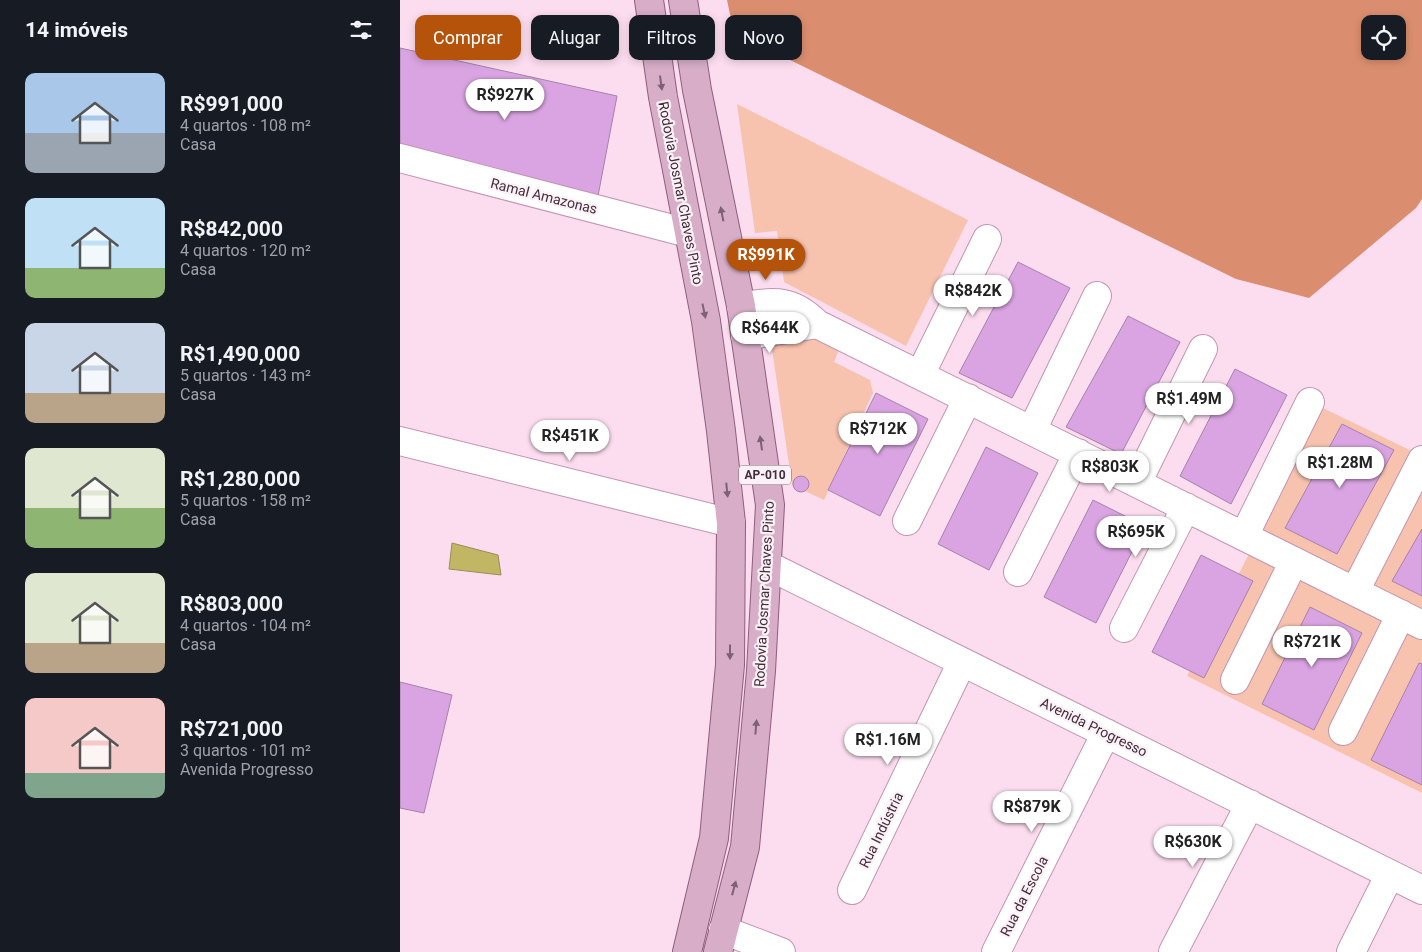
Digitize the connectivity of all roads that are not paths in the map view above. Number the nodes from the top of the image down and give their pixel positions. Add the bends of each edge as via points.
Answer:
1 (649, 0) edge
2 (683, 0) edge
3 (400, 158) edge
4 (688, 233) junction
5 (987, 240) dead end
6 (1097, 296) dead end
7 (741, 306) junction
8 (817, 324) junction
9 (745, 336) junction
10 (1203, 349) dead end
11 (920, 375) junction
12 (968, 398) junction
13 (1310, 402) dead end
14 (1032, 430) junction
15 (400, 441) edge
16 (1078, 453) junction
17 (1422, 460) edge
18 (1137, 483) junction
19 (1186, 507) junction
20 (907, 521) dead end
21 (731, 524) junction
22 (1244, 536) junction
23 (1294, 561) junction
24 (767, 565) junction
25 (1018, 572) dead end
26 (1356, 591) junction
27 (1412, 620) edge
28 (1124, 628) dead end
29 (962, 662) junction
30 (1235, 680) dead end
31 (1343, 730) dead end
32 (1106, 733) junction
33 (1250, 804) junction
34 (1390, 874) junction
35 (852, 890) dead end
36 (1422, 890) edge
37 (721, 941) edge
38 (687, 952) edge
39 (781, 952) edge
40 (996, 952) edge
41 (1173, 952) edge
42 (1351, 952) edge

1 -> 4 main road, Rodovia Josmar Chaves Pinto / AP-010
7 -> 2 main road, Rodovia Josmar Chaves Pinto / AP-010 via 697,90
3 - 4 street, Ramal Amazonas
4 -> 21 main road, Rodovia Josmar Chaves Pinto / AP-010 via 707,330
5 - 11 street
6 - 14 street
7 - 8 street via 776,302 790,304 804,311
7 - 9 main road, Rodovia Josmar Chaves Pinto / AP-010
8 - 9 street
8 - 11 street
24 -> 9 main road, Rodovia Josmar Chaves Pinto / AP-010 via 770,505
10 - 18 street
11 - 12 street
12 - 14 street
12 - 20 street
13 - 22 street
14 - 16 street
15 - 21 street
16 - 18 street
16 - 25 street
17 - 26 street
18 - 19 street
19 - 22 street
19 - 28 street
21 -> 38 main road, Rodovia Josmar Chaves Pinto / AP-010 via 730,665 714,838
22 - 23 street
23 - 26 street
23 - 30 street
24 - 29 street, Avenida Progresso
37 -> 24 main road, Rodovia Josmar Chaves Pinto / AP-010 via 745,847 762,670
26 - 27 street
27 - 31 street
29 - 32 street, Avenida Progresso
29 - 35 street, Rua Indústria
32 - 33 street, Avenida Progresso
32 - 40 street, Rua da Escola
33 - 34 street, Avenida Progresso
33 - 41 street
34 - 36 street, Avenida Progresso
34 - 42 street
37 - 39 street

